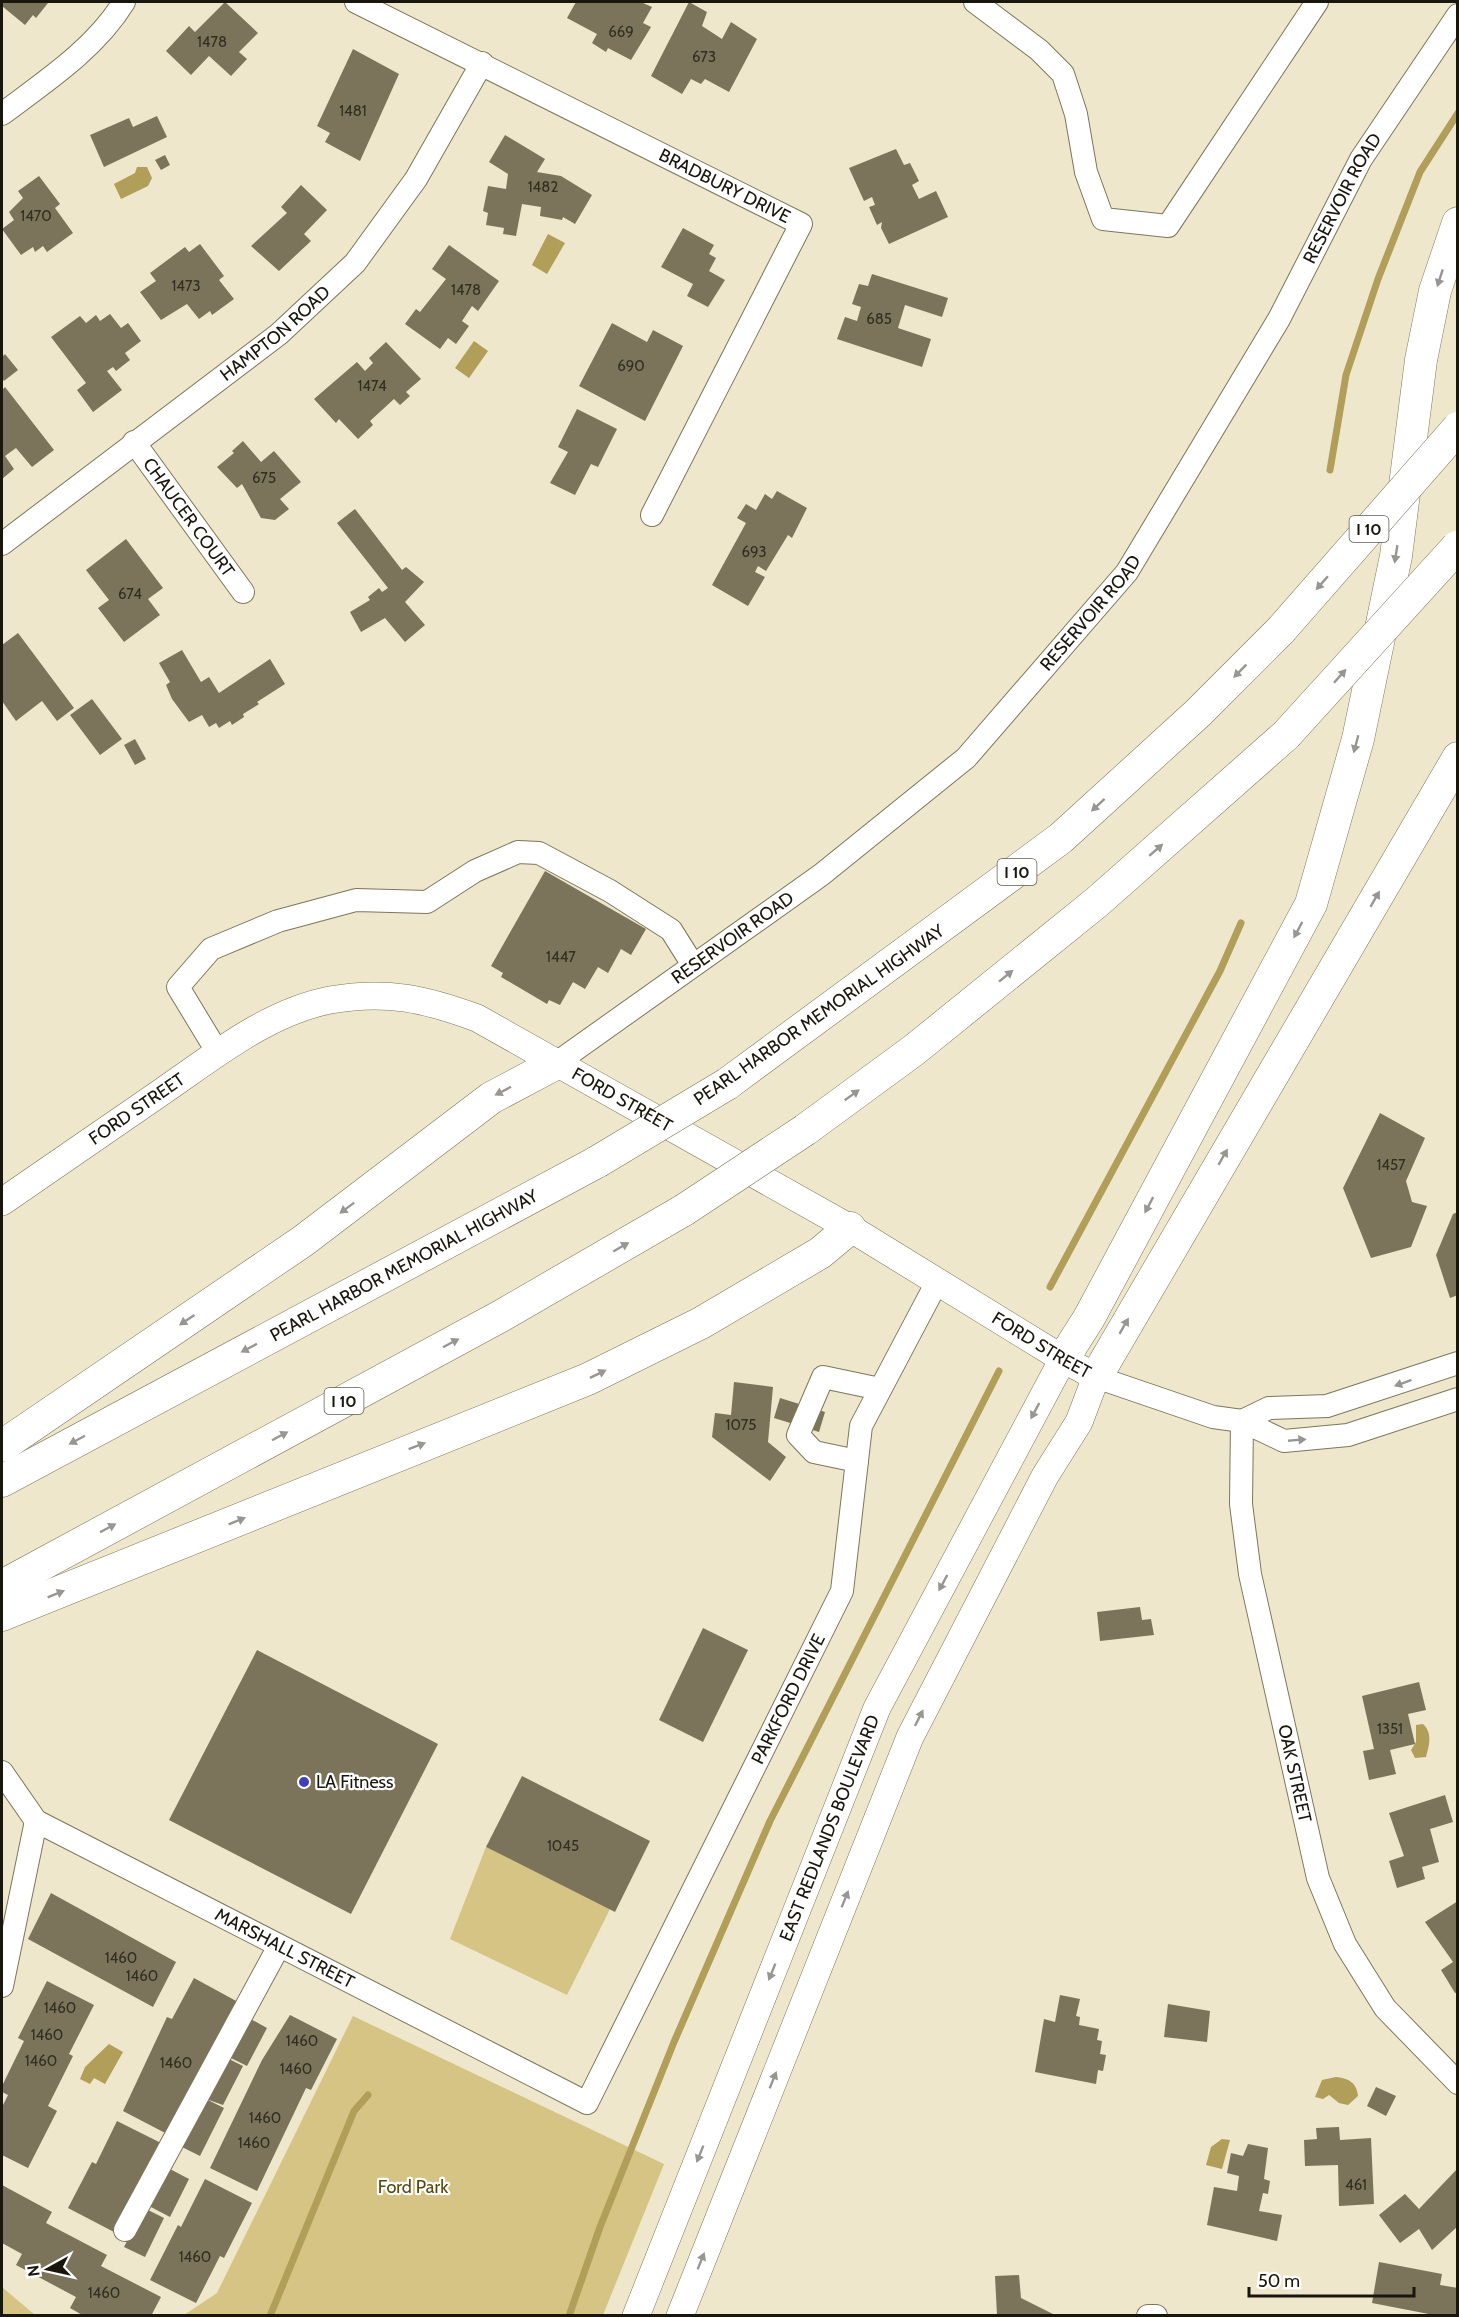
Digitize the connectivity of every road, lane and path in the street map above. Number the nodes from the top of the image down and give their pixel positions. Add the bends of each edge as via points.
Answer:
1 (124, 2) edge
2 (356, 2) edge
3 (975, 2) edge
4 (1317, 2) edge
5 (1458, 15) edge
6 (482, 63) junction
7 (2, 114) edge
8 (1458, 223) edge
9 (1458, 428) edge
10 (134, 442) junction
11 (652, 514) dead end
12 (2, 544) edge
13 (1457, 546) edge
14 (243, 592) dead end
15 (1458, 758) edge
16 (693, 965) junction
17 (218, 1053) junction
18 (555, 1064) junction
19 (2, 1202) edge
20 (850, 1228) junction
21 (937, 1282) junction
22 (1063, 1359) junction
23 (1458, 1363) edge
24 (1096, 1377) junction
25 (880, 1389) junction
26 (1458, 1399) edge
27 (1242, 1421) junction
28 (2, 1446) edge
29 (857, 1461) junction
30 (2, 1481) edge
31 (2, 1586) edge
32 (2, 1616) edge
33 (2, 1772) edge
34 (36, 1821) junction
35 (279, 1946) junction
36 (2, 1986) edge
37 (1458, 2083) edge
38 (587, 2103) joint
39 (125, 2230) dead end
40 (636, 2316) edge
41 (680, 2316) edge
42 (1148, 2316) edge
43 (1156, 2316) edge

1 - 7 street via 111,22 72,61
2 - 6 street, BRADBURY DRIVE
3 - 4 street via 1039,50 1063,74 1076,114 1086,172 1103,219 1168,226
5 - 16 street, RESERVOIR ROAD via 1361,159 1280,319 1127,572 966,758 821,875
6 - 10 street, HAMPTON ROAD via 416,179 355,263 279,334
6 - 11 street, BRADBURY DRIVE via 801,224
8 -> 22 highway via 1436,291 1421,360 1396,556 1358,739 1311,904 1089,1318
9 -> 30 highway, PEARL HARBOR MEMORIAL HIGHWAY / I 10, bridge via 1281,630 1198,713 1061,838 727,1084 597,1162
10 - 12 street, HAMPTON ROAD
10 - 14 street, CHAUCER COURT
31 -> 13 highway, I 10, bridge via 491,1321 684,1210 805,1130 914,1050 1097,902 1286,735
24 -> 15 highway
16 - 17 street via 671,930 610,891 540,854 518,852 475,870 427,902 356,900 278,921 211,949 178,987
16 - 18 street, RESERVOIR ROAD
17 - 18 main road, FORD STREET via 273,1019 329,1000 379,995 431,1001 477,1018
17 - 19 main road, FORD STREET
18 - 20 main road, FORD STREET
18 -> 28 highway via 491,1098 303,1241
20 - 21 main road, FORD STREET
32 -> 20 highway via 588,1379 701,1323 820,1253
21 - 22 main road, FORD STREET
21 - 25 street, PARKFORD DRIVE
22 - 24 main road, FORD STREET
22 -> 40 main road, EAST REDLANDS BOULEVARD via 876,1708
23 -> 27 street via 1327,1406 1269,1408
24 - 27 street, FORD STREET via 1202,1414
41 -> 24 main road via 910,1737 1045,1476 1079,1422
25 - 29 street, PARKFORD DRIVE via 861,1426
25 - 29 street via 823,1377 798,1435 814,1452
27 -> 26 street, FORD STREET via 1284,1441 1348,1435
27 - 37 street, OAK STREET via 1241,1504 1250,1574 1318,1878 1346,1944 1385,2008
29 - 38 street, PARKFORD DRIVE via 842,1591
33 - 34 street, MARSHALL STREET
34 - 35 street, MARSHALL STREET
34 - 36 street
35 - 38 street, MARSHALL STREET
35 - 39 street
42 - 43 street

